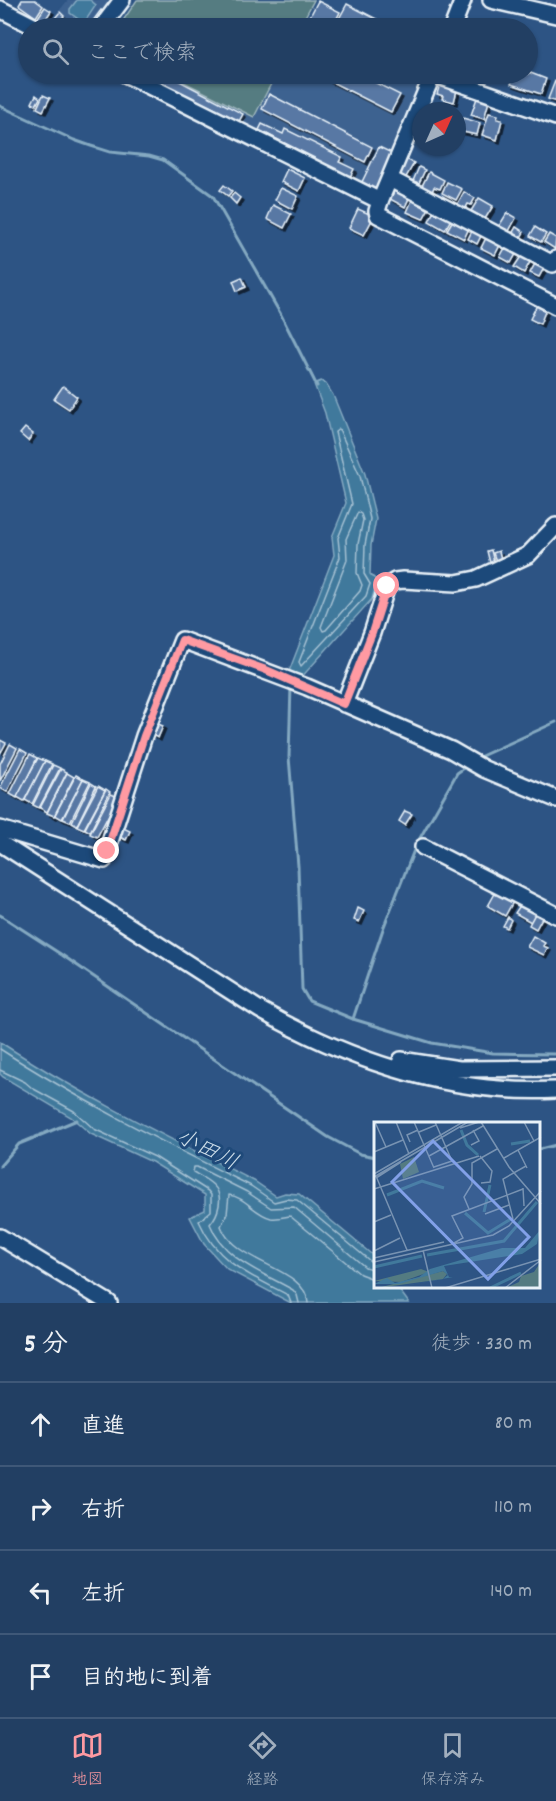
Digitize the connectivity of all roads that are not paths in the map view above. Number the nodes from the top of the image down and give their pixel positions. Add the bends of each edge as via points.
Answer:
1 (122, 0) edge
2 (463, 0) edge
3 (491, 0) edge
4 (0, 9) edge
5 (556, 15) edge
6 (18, 18) edge
7 (108, 18) edge
8 (456, 18) edge
9 (144, 84) edge
10 (429, 84) edge
11 (462, 84) edge
12 (556, 117) edge
13 (393, 181) junction
14 (379, 206) junction
15 (556, 259) edge
16 (556, 306) edge
17 (556, 526) edge
18 (344, 704) junction
19 (556, 798) edge
20 (0, 829) edge
21 (0, 843) edge
22 (423, 847) dead end
23 (556, 915) edge
24 (362, 1057) junction
25 (556, 1068) edge
26 (556, 1090) edge
27 (0, 1237) edge
28 (109, 1303) edge

1 - 7 street
2 - 8 street
3 - 5 street
4 - 6 street
9 - 14 street
10 - 13 street
11 - 12 street
13 - 14 street
13 - 15 street via 553,264
14 - 16 street via 378,215
17 - 18 street via 528,555 476,579 456,583 403,580 387,586
18 - 19 street
18 - 20 street via 182,640 144,736 104,860
21 - 24 street via 260,1010 295,1030
22 - 23 street
24 - 25 street via 377,1055 459,1069
24 - 26 street via 468,1086
27 - 28 street

